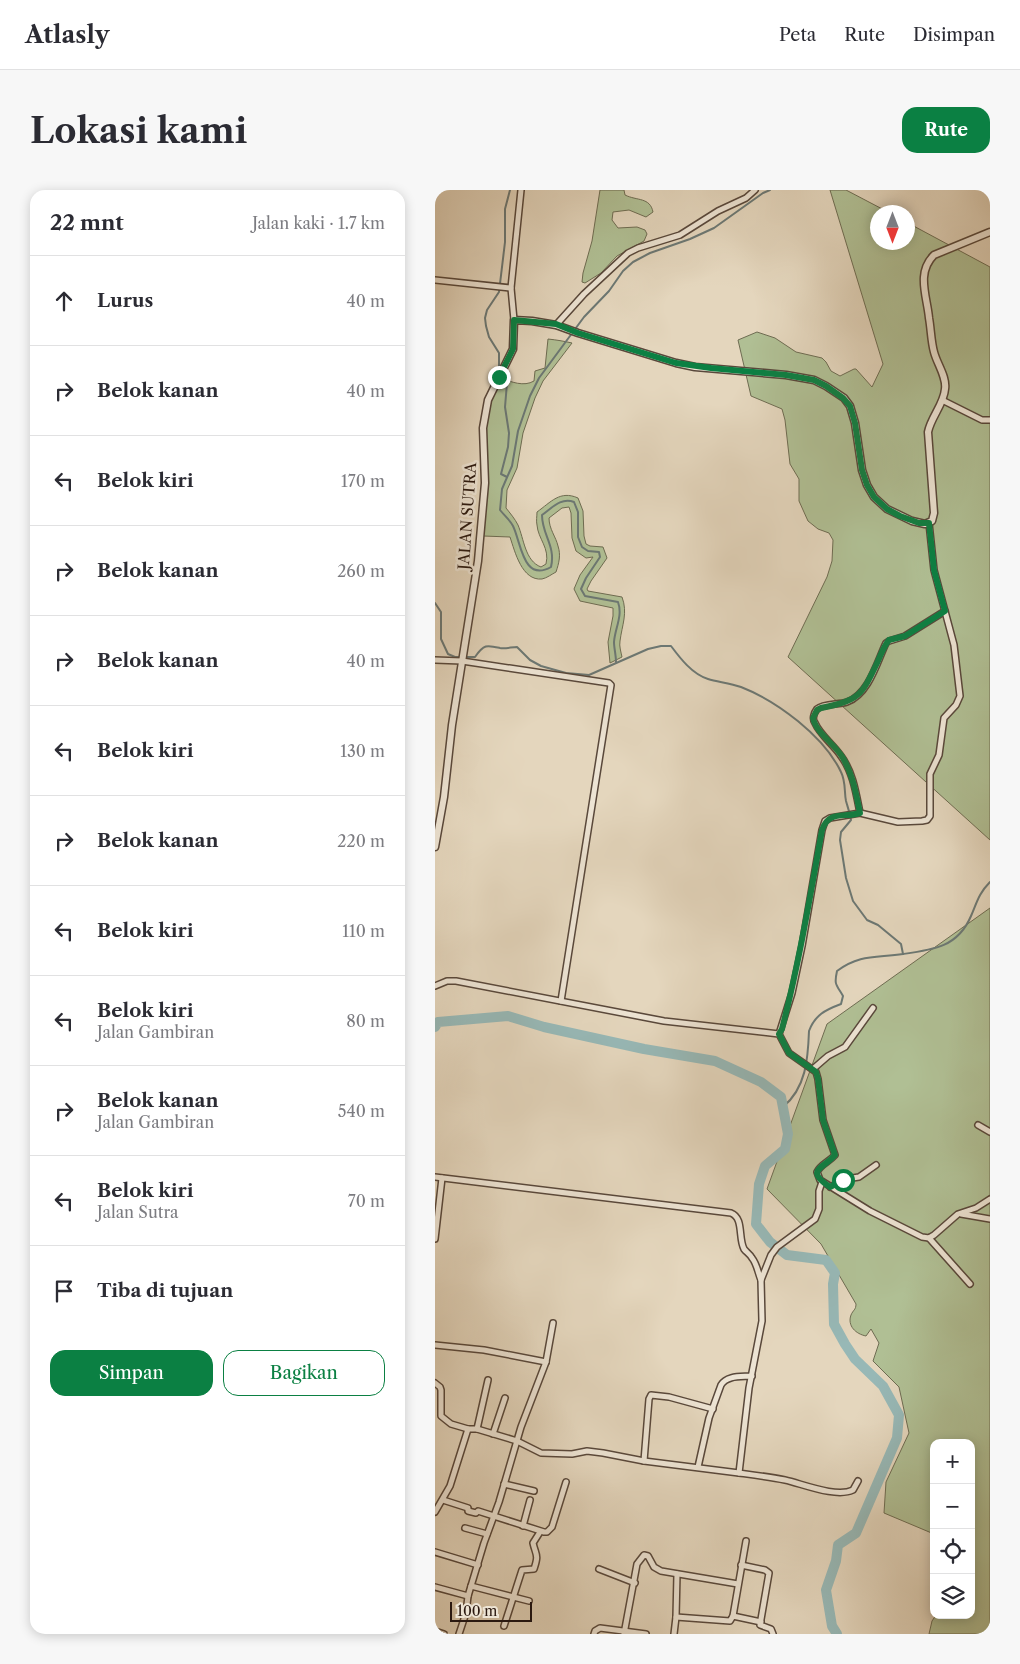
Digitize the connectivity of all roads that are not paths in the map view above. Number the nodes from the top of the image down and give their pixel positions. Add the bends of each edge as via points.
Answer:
1 (521, 190) edge
2 (755, 190) edge
3 (990, 232) edge
4 (435, 280) edge
5 (508, 287) junction
6 (514, 320) junction
7 (556, 324) junction
8 (942, 400) junction
9 (990, 420) edge
10 (929, 523) junction
11 (945, 611) junction
12 (463, 659) junction
13 (435, 660) edge
14 (857, 814) junction
15 (435, 847) edge
16 (435, 986) edge
17 (561, 1001) junction
18 (873, 1008) dead end
19 (779, 1034) junction
20 (811, 1068) junction
21 (978, 1126) dead end
22 (990, 1132) edge
23 (876, 1165) dead end
24 (435, 1177) edge
25 (443, 1178) junction
26 (822, 1182) junction
27 (830, 1187) junction
28 (990, 1199) edge
29 (958, 1214) junction
30 (990, 1219) edge
31 (929, 1238) junction
32 (435, 1239) edge
33 (761, 1280) junction
34 (970, 1284) dead end
35 (553, 1323) dead end
36 (435, 1345) edge
37 (545, 1362) junction
38 (752, 1376) junction
39 (488, 1380) dead end
40 (435, 1383) edge
41 (505, 1398) dead end
42 (713, 1408) junction
43 (468, 1429) junction
44 (477, 1429) junction
45 (493, 1434) junction
46 (517, 1441) junction
47 (644, 1461) junction
48 (698, 1468) junction
49 (739, 1473) junction
50 (858, 1481) dead end
51 (566, 1482) dead end
52 (504, 1484) junction
53 (534, 1491) dead end
54 (443, 1500) junction
55 (530, 1500) dead end
56 (435, 1512) edge
57 (494, 1517) junction
58 (523, 1526) junction
59 (465, 1528) dead end
60 (540, 1532) junction
61 (487, 1534) junction
62 (746, 1541) dead end
63 (435, 1552) edge
64 (478, 1565) junction
65 (741, 1565) junction
66 (599, 1569) dead end
67 (677, 1574) junction
68 (635, 1583) junction
69 (738, 1584) junction
70 (471, 1586) junction
71 (435, 1587) edge
72 (468, 1596) junction
73 (513, 1597) junction
74 (529, 1601) dead end
75 (733, 1616) junction
76 (676, 1617) junction
77 (761, 1622) junction
78 (504, 1626) dead end
79 (435, 1631) edge
80 (625, 1633) edge
81 (444, 1634) edge
82 (459, 1634) edge
83 (595, 1634) edge
84 (646, 1634) edge
85 (674, 1634) edge
86 (773, 1634) edge

1 - 5 street, JALAN SUTRA
2 - 7 street via 680,235 628,253
3 - 8 street via 939,252 930,259 925,270 923,282 932,346 945,384
4 - 5 street
5 - 6 street, JALAN SUTRA
6 - 7 street
6 - 12 street, JALAN SUTRA via 513,349 488,400 483,428 484,493
7 - 10 street via 676,363 800,377 826,386 850,406 862,470 874,497 900,516
8 - 9 street via 982,420
8 - 10 street via 928,432 934,513
10 - 11 street via 934,570
11 - 14 street via 905,636 889,640 869,681 855,698 814,713 815,724 849,769 855,788
11 - 14 street via 954,644 960,696 944,718 939,755 930,774 930,816 922,821 898,822
12 - 13 street
12 - 15 street, JALAN SUTRA
12 - 17 street via 611,685
14 - 19 street via 825,821 792,993
16 - 17 street via 456,981
17 - 19 street via 664,1022
18 - 20 street via 845,1047
19 - 20 street via 789,1053
20 - 26 street via 818,1079 823,1120 835,1155 817,1172
21 - 22 street
23 - 27 street via 859,1177
24 - 25 street
25 - 32 street
25 - 33 street via 731,1213 738,1219 742,1243 755,1262
26 - 27 street
26 - 33 street via 815,1218 777,1247
27 - 31 street via 870,1211
28 - 29 street
29 - 30 street
29 - 31 street
31 - 34 street
33 - 38 street via 762,1321
35 - 37 street
36 - 37 street via 484,1350
37 - 46 street
38 - 42 street via 724,1381
38 - 49 street
39 - 44 street
40 - 43 street via 441,1390 441,1416 451,1424
41 - 45 street
42 - 47 street via 651,1395
42 - 48 street
43 - 44 street
43 - 54 street
44 - 45 street
45 - 46 street
46 - 47 street via 541,1452 572,1454 587,1451
46 - 52 street
47 - 48 street
48 - 49 street
49 - 50 street via 842,1493 853,1490
51 - 60 street via 551,1527 547,1532
52 - 53 street
52 - 57 street
54 - 56 street
54 - 57 street via 476,1514 478,1511
55 - 58 street
57 - 58 street
57 - 61 street
58 - 60 street
59 - 61 street
60 - 73 street via 533,1543 537,1552 534,1569 522,1570
61 - 64 street
62 - 65 street
63 - 64 street
64 - 70 street
65 - 69 street
65 - 77 street via 769,1573
66 - 68 street
67 - 68 street via 656,1569 644,1555 637,1564
67 - 69 street
67 - 76 street
68 - 80 street
69 - 75 street
70 - 72 street
70 - 73 street
71 - 72 street
72 - 82 street
73 - 74 street
73 - 78 street
75 - 76 street via 730,1621
75 - 77 street
76 - 85 street
77 - 86 street via 761,1626 771,1629
79 - 81 street
80 - 83 street via 600,1628
80 - 84 street

